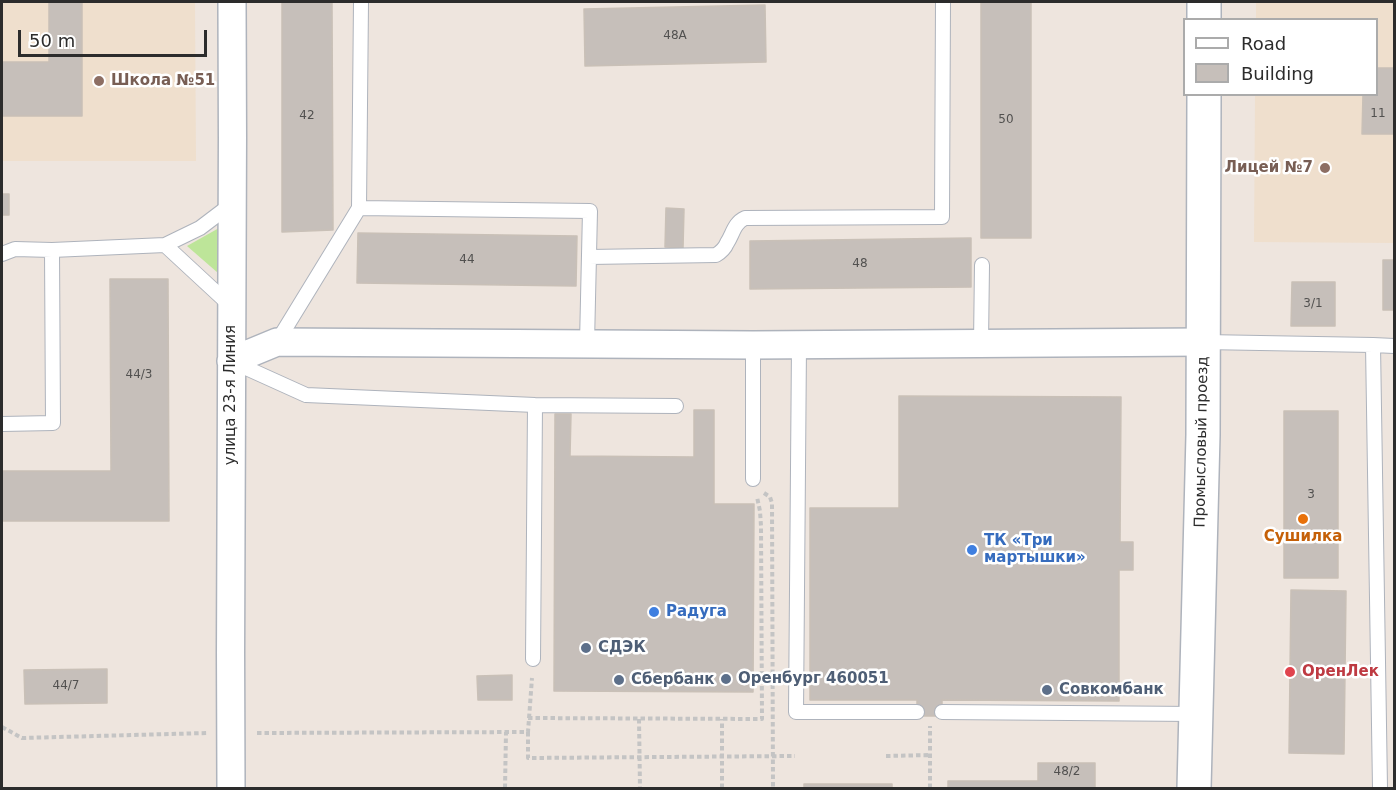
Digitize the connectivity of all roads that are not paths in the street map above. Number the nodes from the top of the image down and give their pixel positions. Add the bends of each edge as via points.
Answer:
1 (232, 2) edge
2 (361, 2) edge
3 (943, 2) edge
4 (1204, 2) edge
5 (1204, 18) edge
6 (1204, 96) edge
7 (233, 203) junction
8 (359, 208) junction
9 (165, 245) junction
10 (52, 250) junction
11 (2, 254) edge
12 (588, 257) junction
13 (981, 265) dead end
14 (232, 307) junction
15 (277, 342) junction
16 (1203, 342) junction
17 (587, 343) junction
18 (981, 343) junction
19 (753, 345) junction
20 (799, 345) junction
21 (1374, 345) junction
22 (1395, 346) edge
23 (231, 361) junction
24 (535, 405) junction
25 (676, 406) dead end
26 (2, 424) edge
27 (754, 486) road end
28 (533, 659) road end
29 (917, 712) dead end
30 (942, 712) dead end
31 (1195, 714) junction
32 (231, 789) edge
33 (1194, 789) edge
34 (1380, 789) edge

1 - 7 street, улица 23-я Линия
2 - 8 lane
3 - 12 lane via 942,217 745,218 717,255
4 - 5 street
6 - 16 street, Промысловый проезд
7 - 9 lane via 200,228
7 - 14 street, улица 23-я Линия
8 - 12 lane via 590,211
8 - 15 lane
9 - 10 lane
9 - 14 lane
10 - 11 lane via 15,249
10 - 26 lane via 53,423
12 - 17 lane
13 - 18 lane
14 - 23 street, улица 23-я Линия
15 - 17 street
15 - 23 street
16 - 18 street
16 - 21 lane
16 - 31 street, Промысловый проезд
17 - 19 street
18 - 20 street
19 - 20 street
19 - 27 lane
20 - 29 lane via 803,560 796,712
21 - 22 lane
21 - 34 lane
23 - 24 lane via 306,395
23 - 32 street, улица 23-я Линия
24 - 25 lane
24 - 28 lane
30 - 31 lane via 1110,707
31 - 33 street, Промысловый проезд

